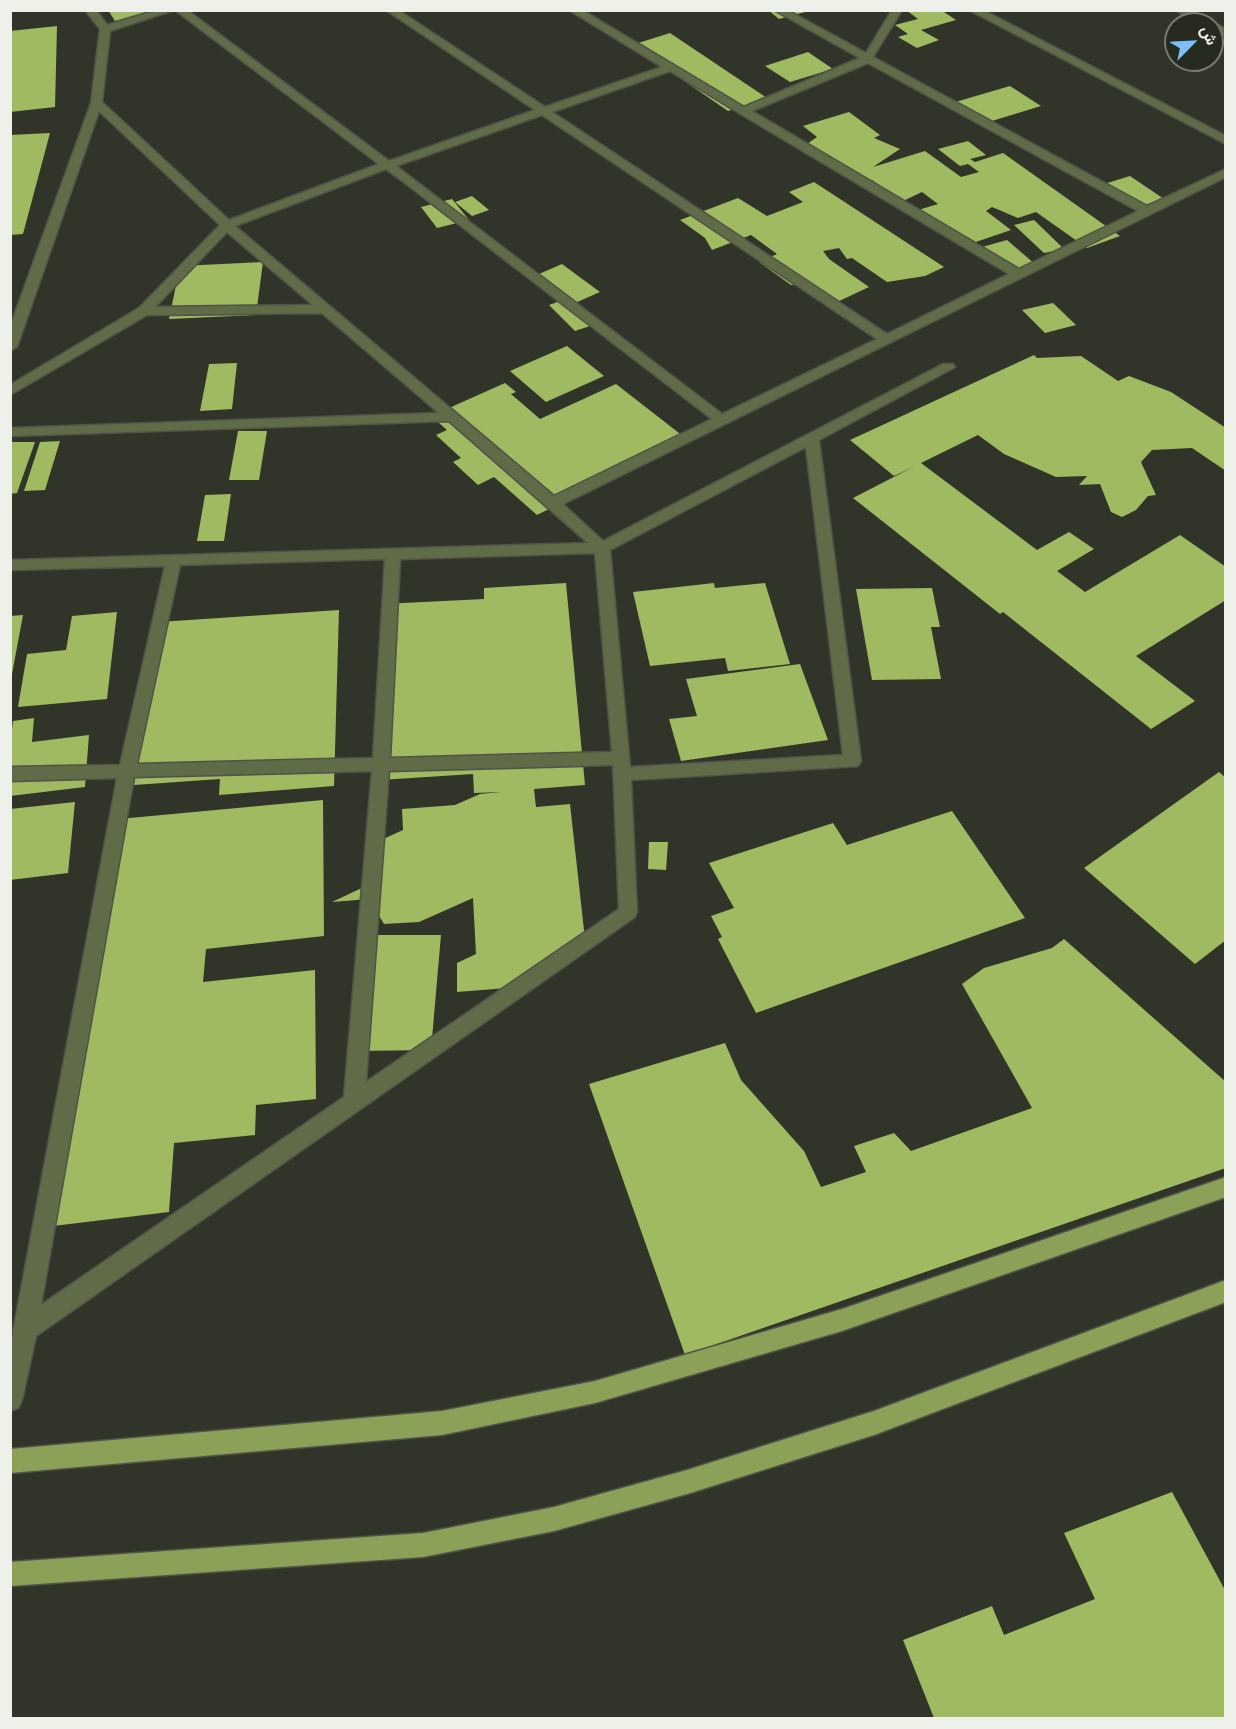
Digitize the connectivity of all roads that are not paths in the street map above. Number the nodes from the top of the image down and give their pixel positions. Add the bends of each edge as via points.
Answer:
1 (90, 10) edge
2 (169, 10) edge
3 (180, 10) edge
4 (391, 10) edge
5 (574, 10) edge
6 (779, 10) edge
7 (897, 10) edge
8 (974, 10) edge
9 (105, 29) junction
10 (867, 59) junction
11 (669, 68) junction
12 (96, 103) junction
13 (541, 111) junction
14 (743, 111) junction
15 (1226, 141) edge
16 (387, 165) junction
17 (1226, 172) edge
18 (1146, 210) junction
19 (227, 225) junction
20 (1017, 273) junction
21 (325, 309) junction
22 (144, 311) junction
23 (886, 339) junction
24 (10, 347) edge
25 (948, 367) dead end
26 (10, 391) edge
27 (453, 417) junction
28 (721, 420) junction
29 (10, 432) edge
30 (812, 438) junction
31 (553, 503) junction
32 (602, 548) junction
33 (393, 554) junction
34 (174, 560) junction
35 (10, 565) edge
36 (381, 764) junction
37 (621, 766) junction
38 (127, 771) junction
39 (10, 774) edge
40 (354, 1102) junction
41 (1226, 1187) edge
42 (1226, 1291) edge
43 (26, 1329) junction
44 (10, 1400) edge
45 (10, 1461) edge
46 (10, 1574) edge

1 - 9 street
2 - 9 street
3 - 16 street
4 - 13 street
5 - 11 street
6 - 10 street
7 - 10 street
8 - 15 street
9 - 12 street
10 - 14 street
10 - 18 street
11 - 13 street
11 - 14 street
12 - 19 street
12 - 24 street
13 - 16 street
13 - 23 street
14 - 20 street
16 - 19 street
16 - 28 street
17 - 18 street
18 - 20 street
19 - 21 street
19 - 22 street
20 - 23 street
21 - 22 street
21 - 27 street
22 - 26 street
23 - 28 street
25 - 30 street
27 - 29 street
27 - 31 street
28 - 31 street
30 - 32 street
30 - 37 street via 852,761
31 - 32 street
32 - 33 street
32 - 37 street
33 - 34 street
33 - 36 street
34 - 35 street
34 - 38 street
36 - 37 street
36 - 38 street
36 - 40 street
37 - 40 street via 628,912
38 - 39 street
38 - 43 street
40 - 43 street
41 - 45 main road via 842,1320 595,1392 442,1423
42 - 46 main road via 874,1422 687,1482 554,1519 423,1545
43 - 44 street

